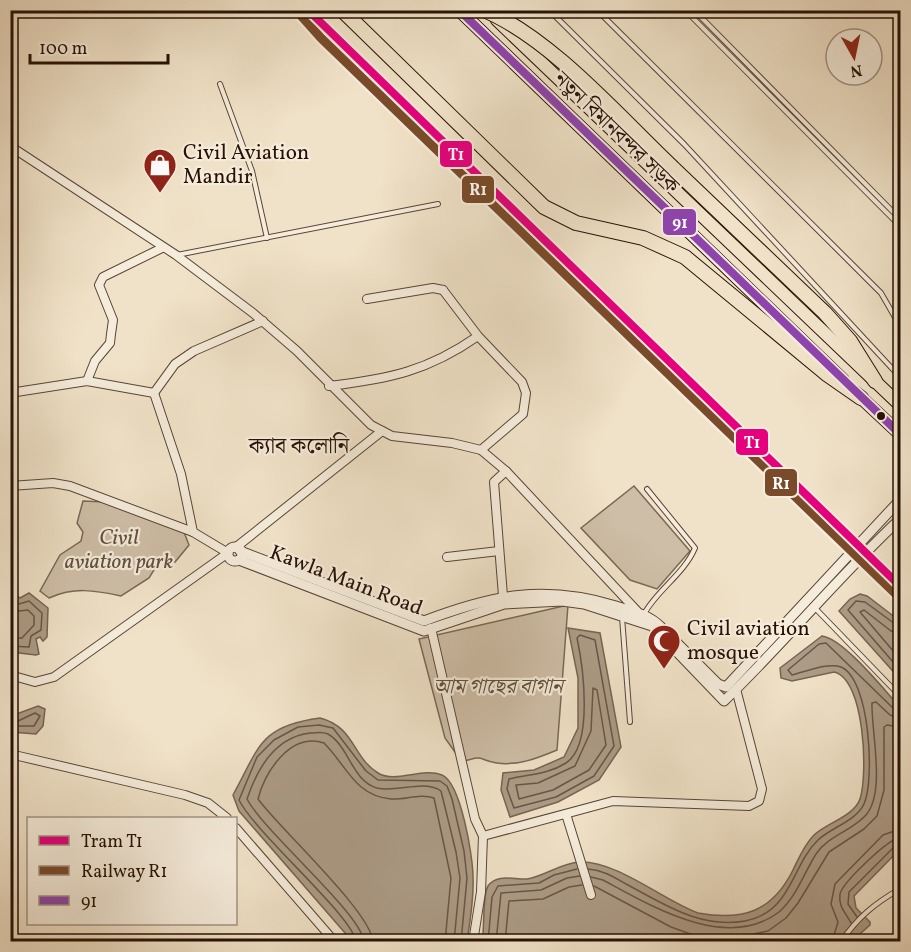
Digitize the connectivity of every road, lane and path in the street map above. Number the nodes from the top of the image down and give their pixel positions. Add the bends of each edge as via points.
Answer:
1 (342, 10) edge
2 (459, 10) edge
3 (486, 10) edge
4 (549, 10) edge
5 (597, 10) edge
6 (685, 10) edge
7 (694, 10) edge
8 (220, 84) dead end
9 (10, 146) edge
10 (438, 204) dead end
11 (900, 219) edge
12 (900, 226) edge
13 (267, 238) junction
14 (162, 248) junction
15 (176, 255) junction
16 (443, 290) junction
17 (367, 299) dead end
18 (262, 321) junction
19 (900, 326) edge
20 (900, 377) edge
21 (87, 381) junction
22 (875, 381) junction
23 (329, 386) junction
24 (10, 393) edge
25 (154, 393) junction
26 (861, 398) junction
27 (900, 405) edge
28 (382, 431) junction
29 (900, 434) edge
30 (481, 450) junction
31 (10, 460) edge
32 (506, 471) junction
33 (12, 486) edge
34 (647, 489) dead end
35 (900, 500) edge
36 (900, 519) edge
37 (193, 532) junction
38 (499, 551) junction
39 (236, 553) junction
40 (447, 557) dead end
41 (503, 596) junction
42 (815, 607) junction
43 (641, 614) junction
44 (622, 616) junction
45 (431, 628) junction
46 (10, 675) edge
47 (736, 689) junction
48 (900, 696) edge
49 (630, 722) dead end
50 (10, 754) edge
51 (566, 814) junction
52 (225, 817) edge
53 (237, 829) edge
54 (483, 836) junction
55 (900, 890) edge
56 (591, 895) dead end
57 (335, 942) edge
58 (473, 942) edge
59 (841, 942) edge

1 - 26 highway via 544,207 559,217 643,238 685,257
2 - 26 highway, নতুন বিমানবন্দর সড়ক
3 - 22 highway, নতুন বিমানবন্দর সড়ক
3 - 22 highway, bridge via 550,51 673,168 825,313 850,341
4 - 20 lane via 684,144
5 - 19 lane via 881,293
6 - 12 lane
7 - 11 lane
8 - 13 lane via 252,171
9 - 14 street
10 - 13 lane
13 - 15 lane
14 - 15 street
14 - 21 street via 103,277 99,285 113,320 110,343 95,361
15 - 18 street
16 - 17 street via 433,288
16 - 23 street via 478,336 426,367
16 - 30 street via 478,336 522,382 526,393 523,414
18 - 23 street
18 - 25 street via 194,351 175,364
21 - 24 street
21 - 25 street
22 - 27 highway, নতুন বিমানবন্দর সড়ক
23 - 28 street
25 - 37 street via 181,474
26 - 29 highway, নতুন বিমানবন্দর সড়ক
28 - 30 street via 392,436
28 - 39 street
30 - 32 street
31 - 33 street
32 - 38 street via 494,483
32 - 43 street
33 - 37 street via 70,486
34 - 43 lane via 695,548
35 - 43 street, Kawla Main Road via 726,687 718,684 652,618
36 - 42 street
37 - 39 street
38 - 40 street
38 - 41 street
39 - 41 street, Kawla Main Road via 424,621
39 - 45 street, Kawla Main Road via 424,631
39 - 46 street via 54,677 35,682
41 - 43 street, Kawla Main Road via 584,596
42 - 47 street
42 - 48 lane
44 - 45 street, Kawla Main Road via 562,601 504,604
44 - 47 street, Kawla Main Road via 652,626 724,701
44 - 49 lane
45 - 54 street via 475,819
47 - 51 street via 762,789 759,801 749,806 613,801
50 - 52 street via 185,795 208,803
51 - 54 street
51 - 56 street
53 - 57 street
54 - 58 street via 481,892
55 - 59 lane via 856,920

